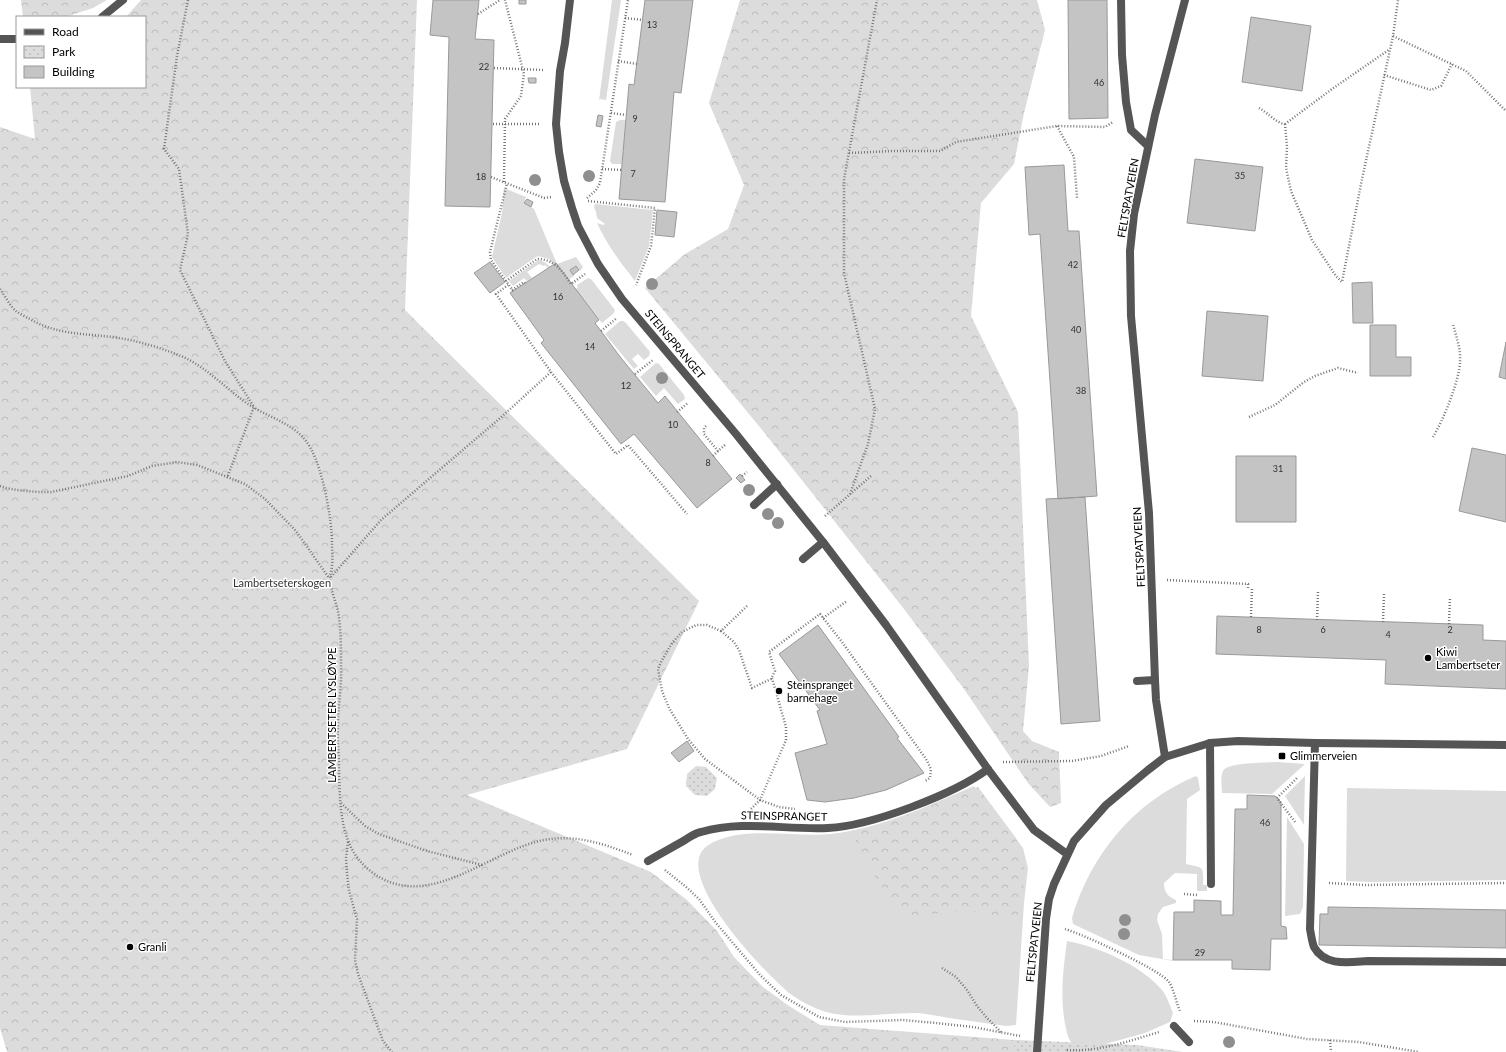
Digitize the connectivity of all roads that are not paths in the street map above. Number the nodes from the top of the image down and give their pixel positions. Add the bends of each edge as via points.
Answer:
1 (123, 0) edge
2 (570, 0) edge
3 (1121, 0) edge
4 (1185, 0) edge
5 (103, 16) edge
6 (0, 39) edge
7 (16, 39) edge
8 (1148, 146) junction
9 (777, 484) junction
10 (754, 505) dead end
11 (823, 542) junction
12 (803, 560) dead end
13 (1155, 680) junction
14 (1137, 681) dead end
15 (1210, 743) junction
16 (1315, 743) junction
17 (1506, 745) edge
18 (1166, 757) junction
19 (988, 769) junction
20 (1067, 854) junction
21 (648, 861) road end
22 (1211, 884) dead end
23 (1506, 962) edge
24 (1174, 1026) road end
25 (1189, 1042) dead end
26 (1037, 1052) edge

1 - 5 street
2 - 9 street, STEINSPRANGET via 556,124 564,181 578,226 598,264 622,299
3 - 8 street via 1123,69 1131,130
4 - 8 street, FELTSPATVEIEN
6 - 7 street
8 - 13 street, FELTSPATVEIEN via 1134,214 1130,251 1135,370 1149,514
9 - 10 street
9 - 11 street, STEINSPRANGET
11 - 12 street
11 - 19 street, STEINSPRANGET via 886,625
13 - 14 street
13 - 18 street, FELTSPATVEIEN
15 - 16 street
15 - 18 street
15 - 22 street
16 - 17 street
16 - 23 street via 1310,929 1319,954 1334,961 1345,962
18 - 20 street, FELTSPATVEIEN via 1106,805 1074,841
19 - 20 street, STEINSPRANGET via 1034,830
19 - 21 street, STEINSPRANGET via 947,792 862,822 829,828 739,825 722,827 699,832
20 - 26 street, FELTSPATVEIEN via 1049,899
24 - 25 street

